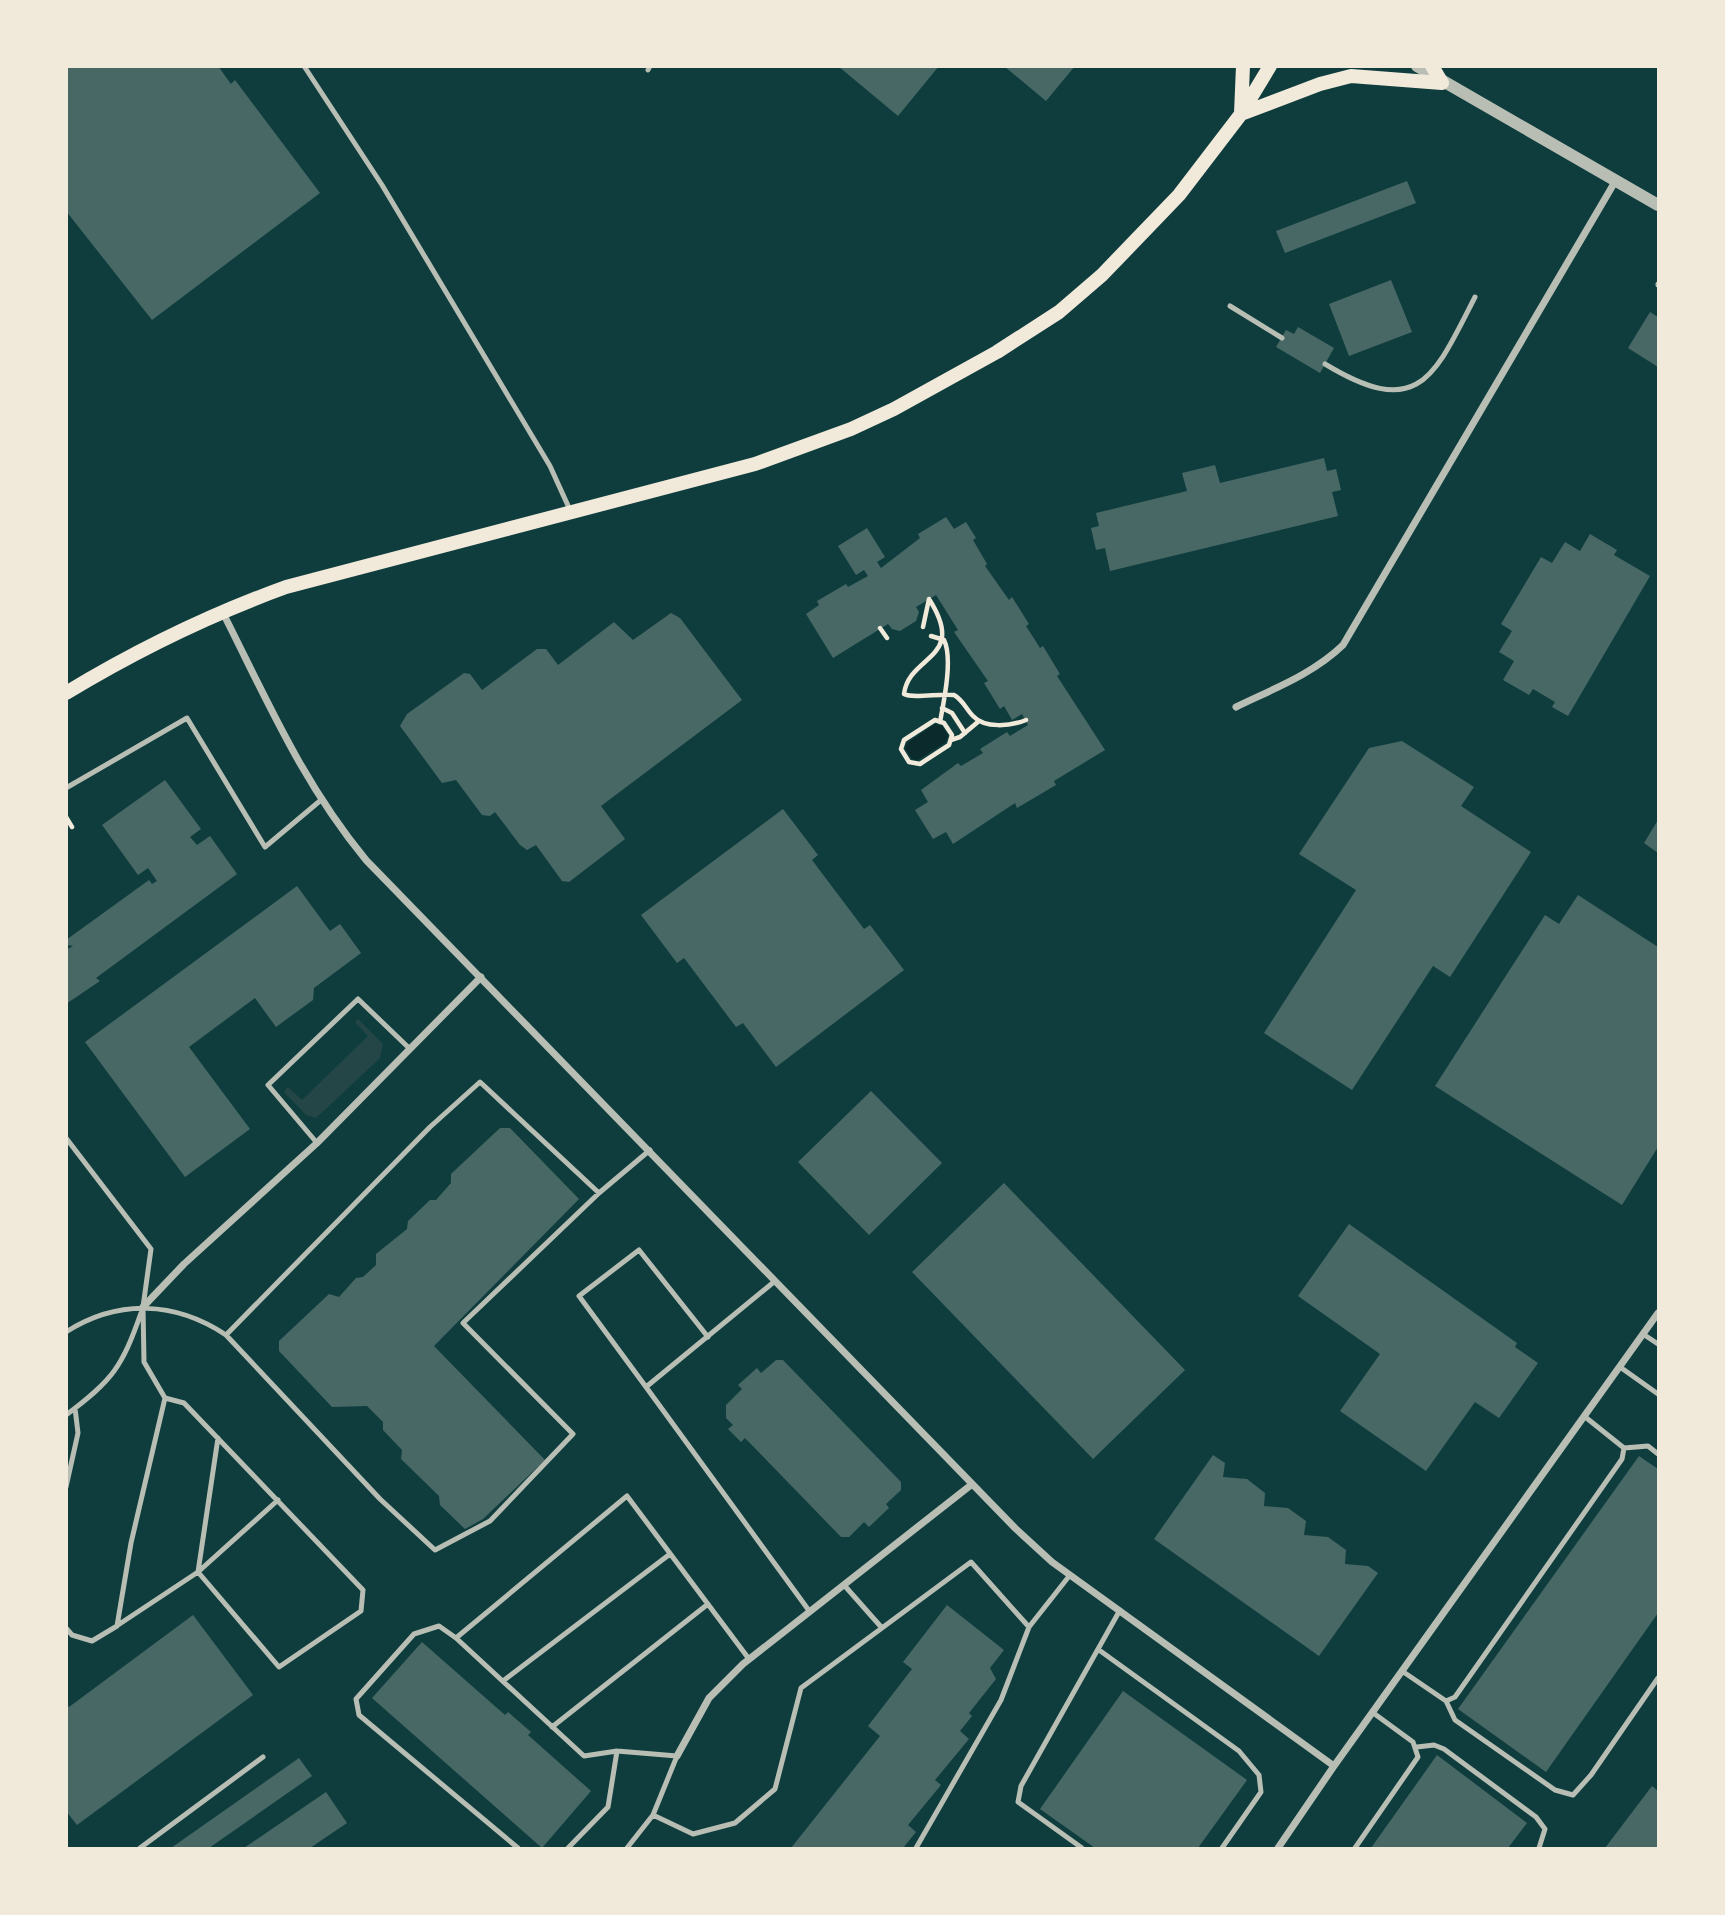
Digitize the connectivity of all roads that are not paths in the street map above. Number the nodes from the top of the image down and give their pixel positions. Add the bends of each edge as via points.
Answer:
1 (304, 66) edge
2 (1243, 66) edge
3 (1270, 66) edge
4 (1417, 66) edge
5 (1432, 66) edge
6 (1442, 83) junction
7 (1241, 114) junction
8 (1616, 180) junction
9 (1658, 205) edge
10 (1475, 297) dead end
11 (1230, 306) dead end
12 (1282, 338) dead end
13 (1325, 364) dead end
14 (572, 513) junction
15 (222, 611) junction
16 (66, 693) edge
17 (1236, 707) dead end
18 (66, 788) edge
19 (321, 800) junction
20 (481, 977) junction
21 (410, 1049) junction
22 (66, 1138) edge
23 (317, 1143) junction
24 (650, 1150) junction
25 (599, 1193) junction
26 (775, 1281) junction
27 (143, 1307) junction
28 (1658, 1313) edge
29 (66, 1332) edge
30 (1643, 1334) junction
31 (226, 1335) junction
32 (708, 1338) junction
33 (1658, 1344) edge
34 (1620, 1367) junction
35 (646, 1387) junction
36 (1658, 1394) edge
37 (165, 1398) junction
38 (75, 1408) junction
39 (66, 1415) edge
40 (1584, 1416) junction
41 (218, 1438) junction
42 (1624, 1448) junction
43 (1658, 1454) edge
44 (971, 1485) junction
45 (66, 1487) edge
46 (278, 1500) junction
47 (670, 1555) junction
48 (198, 1572) junction
49 (1070, 1575) junction
50 (844, 1586) junction
51 (708, 1604) junction
52 (1120, 1610) junction
53 (810, 1612) junction
54 (117, 1626) junction
55 (1029, 1627) junction
56 (66, 1628) edge
57 (882, 1628) junction
58 (456, 1638) junction
59 (1099, 1650) junction
60 (749, 1659) junction
61 (1402, 1671) junction
62 (1658, 1678) edge
63 (502, 1681) junction
64 (1446, 1701) junction
65 (1372, 1712) junction
66 (552, 1727) junction
67 (1417, 1747) junction
68 (617, 1751) junction
69 (677, 1756) junction
70 (263, 1757) dead end
71 (1334, 1766) junction
72 (653, 1815) junction
73 (140, 1849) edge
74 (518, 1849) edge
75 (568, 1849) edge
76 (627, 1849) edge
77 (916, 1849) edge
78 (1082, 1849) edge
79 (1222, 1849) edge
80 (1278, 1849) edge
81 (1354, 1849) edge
82 (1539, 1849) edge

1 - 14 lane via 382,185 550,466
2 - 7 main road
3 - 7 main road
4 - 6 street
5 - 6 main road
6 - 7 main road via 1351,76
6 - 8 street
7 - 14 main road via 1179,195 1111,267 1059,312 998,352 842,432 755,464
8 - 9 street
8 - 17 street via 1343,645 1308,672
10 - 13 lane via 1433,372 1412,387 1377,390
11 - 12 lane
14 - 15 main road via 299,583
15 - 16 main road via 139,650
15 - 19 street via 278,728
18 - 19 lane via 187,718 265,847
19 - 20 street via 366,860
20 - 21 street
20 - 24 street
21 - 23 street
21 - 23 lane via 358,999 268,1085
22 - 27 lane via 151,1249
23 - 27 street
24 - 25 lane
24 - 26 street
25 - 31 lane via 480,1082
25 - 31 lane via 463,1323 573,1434 490,1521 436,1550 380,1499
26 - 32 lane
26 - 44 street
27 - 29 lane via 89,1318
27 - 31 lane via 200,1318
27 - 37 lane via 144,1362
27 - 38 lane via 125,1359 97,1392
28 - 30 street
30 - 33 lane
30 - 34 street
32 - 35 lane
32 - 35 lane via 639,1250 579,1296
34 - 36 lane
34 - 40 street
35 - 53 lane
37 - 41 lane via 184,1403
37 - 54 lane
38 - 39 lane
38 - 45 lane via 78,1433
40 - 42 lane
40 - 61 street
41 - 46 lane
41 - 48 lane
42 - 43 lane via 1648,1446
42 - 64 lane via 1622,1459 1503,1629 1455,1697
44 - 49 street
44 - 50 street
46 - 48 lane
46 - 48 lane via 363,1590 361,1611 279,1667
47 - 51 lane
47 - 58 lane via 627,1496
47 - 63 lane
48 - 54 lane
49 - 52 street
49 - 55 lane
50 - 53 street
50 - 57 lane
51 - 60 lane
51 - 66 lane
52 - 59 lane
52 - 71 street
53 - 60 street
54 - 56 lane via 92,1641 72,1635
55 - 57 lane via 971,1562
55 - 77 lane via 1001,1700
57 - 72 lane via 802,1688 775,1789 735,1823 693,1834
58 - 63 lane
58 - 74 lane via 439,1626 414,1634 356,1699 359,1715
59 - 78 lane via 1021,1786 1018,1802
59 - 79 lane via 1239,1751 1259,1775 1261,1792
60 - 69 street via 709,1698
61 - 64 lane
61 - 65 street
62 - 64 lane via 1573,1795 1555,1790 1455,1720
63 - 66 lane
65 - 67 lane
65 - 71 street
66 - 68 lane via 584,1756
67 - 81 lane via 1416,1763
67 - 82 lane via 1444,1749 1536,1817 1545,1829
68 - 69 lane
68 - 75 lane via 608,1807
69 - 72 lane
70 - 73 lane
71 - 80 street
72 - 76 lane

